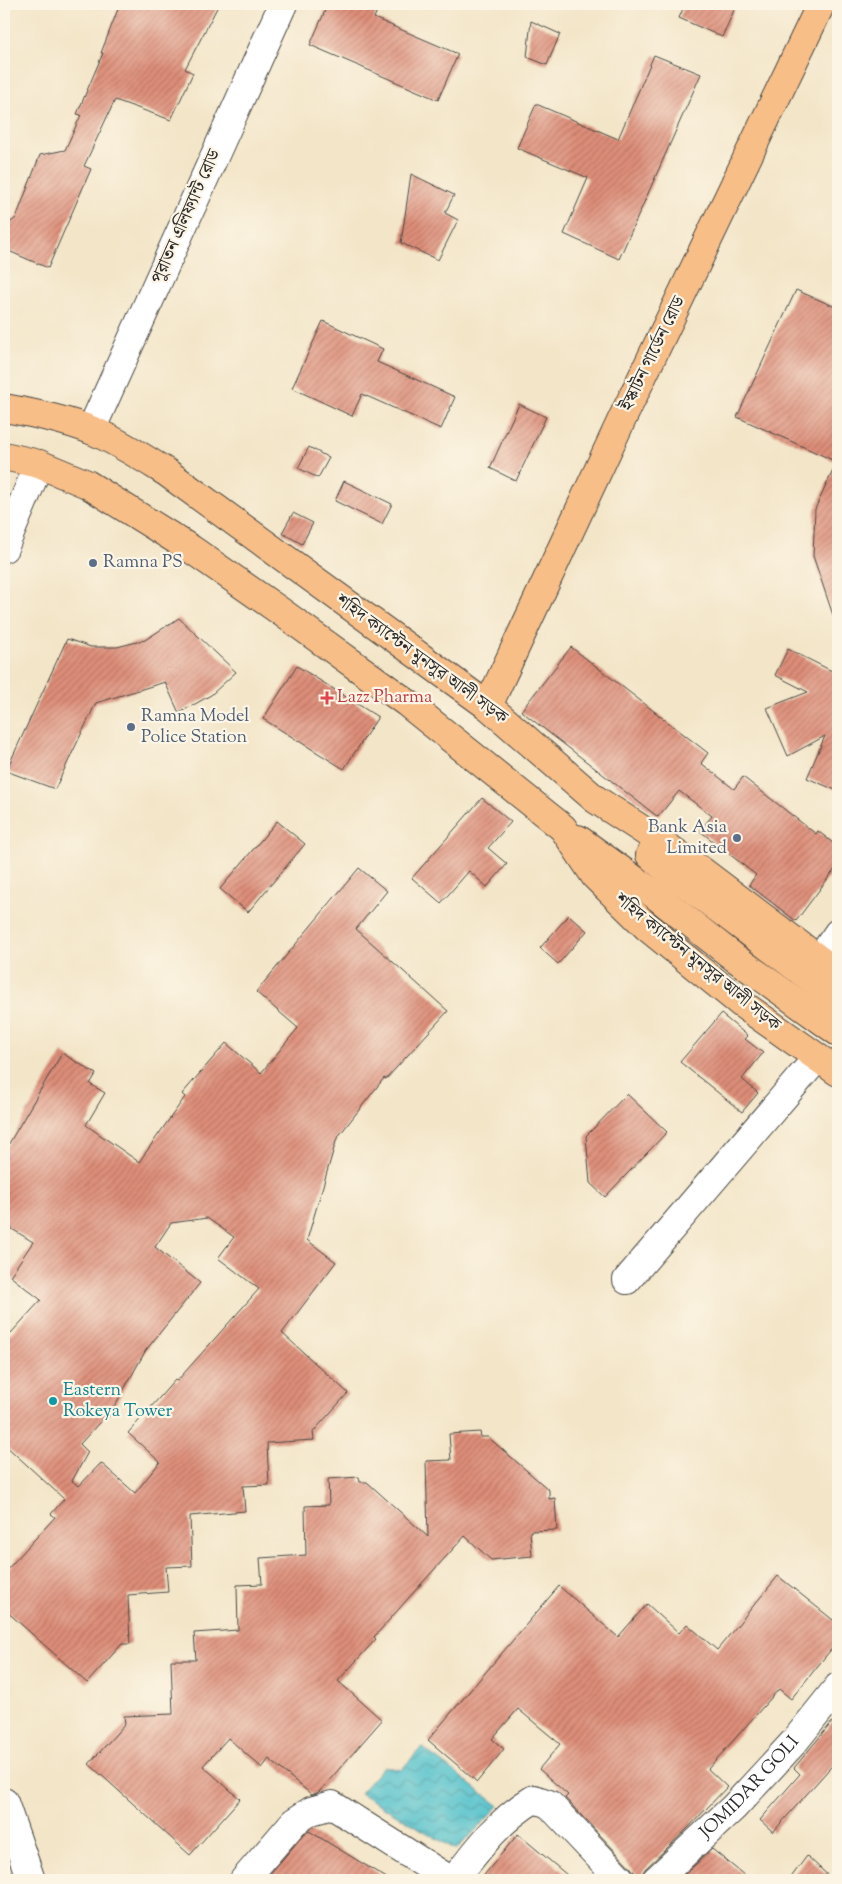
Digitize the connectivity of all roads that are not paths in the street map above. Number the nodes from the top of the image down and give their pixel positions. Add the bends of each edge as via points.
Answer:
1 (283, 4) edge
2 (821, 4) edge
3 (4, 408) edge
4 (91, 430) junction
5 (4, 456) edge
6 (39, 464) junction
7 (4, 548) edge
8 (488, 706) junction
9 (595, 799) junction
10 (563, 828) junction
11 (838, 933) edge
12 (829, 967) edge
13 (838, 999) edge
14 (838, 1032) edge
15 (828, 1065) edge
16 (627, 1280) dead end
17 (838, 1687) edge
18 (4, 1802) edge
19 (10, 1840) edge
20 (31, 1880) edge
21 (244, 1880) edge
22 (450, 1880) edge
23 (454, 1880) edge
24 (621, 1880) edge
25 (656, 1880) edge

1 - 4 street, পুরাতন এলিফ্যান্ট রোড
2 - 8 main road, ইস্কাটন গার্ডেন রোড
3 - 4 main road, শহিদ ক্যাপ্টেন মুনসুর আলী সড়ক via 52,417
4 - 8 main road, শহিদ ক্যাপ্টেন মুনসুর আলী সড়ক via 166,472
5 - 6 main road, শহিদ ক্যাপ্টেন মুনসুর আলী সড়ক
6 - 7 street
6 - 10 main road, শহিদ ক্যাপ্টেন মুনসুর আলী সড়ক via 87,484 192,549 407,703
8 - 9 main road, শহিদ ক্যাপ্টেন মুনসুর আলী সড়ক
9 - 12 main road, শহিদ ক্যাপ্টেন মুনসুর আলী সড়ক via 699,869
9 - 13 main road via 666,869
10 - 14 main road
10 - 15 main road, শহিদ ক্যাপ্টেন মুনসুর আলী সড়ক via 595,876 647,927 742,1004
11 - 12 street
15 - 16 street
17 - 25 street, JOMIDAR GOLI via 794,1742 734,1807
18 - 19 street
19 - 20 street
21 - 22 street via 294,1822 311,1811 332,1805
23 - 24 street via 488,1836 516,1809 534,1799 549,1804

